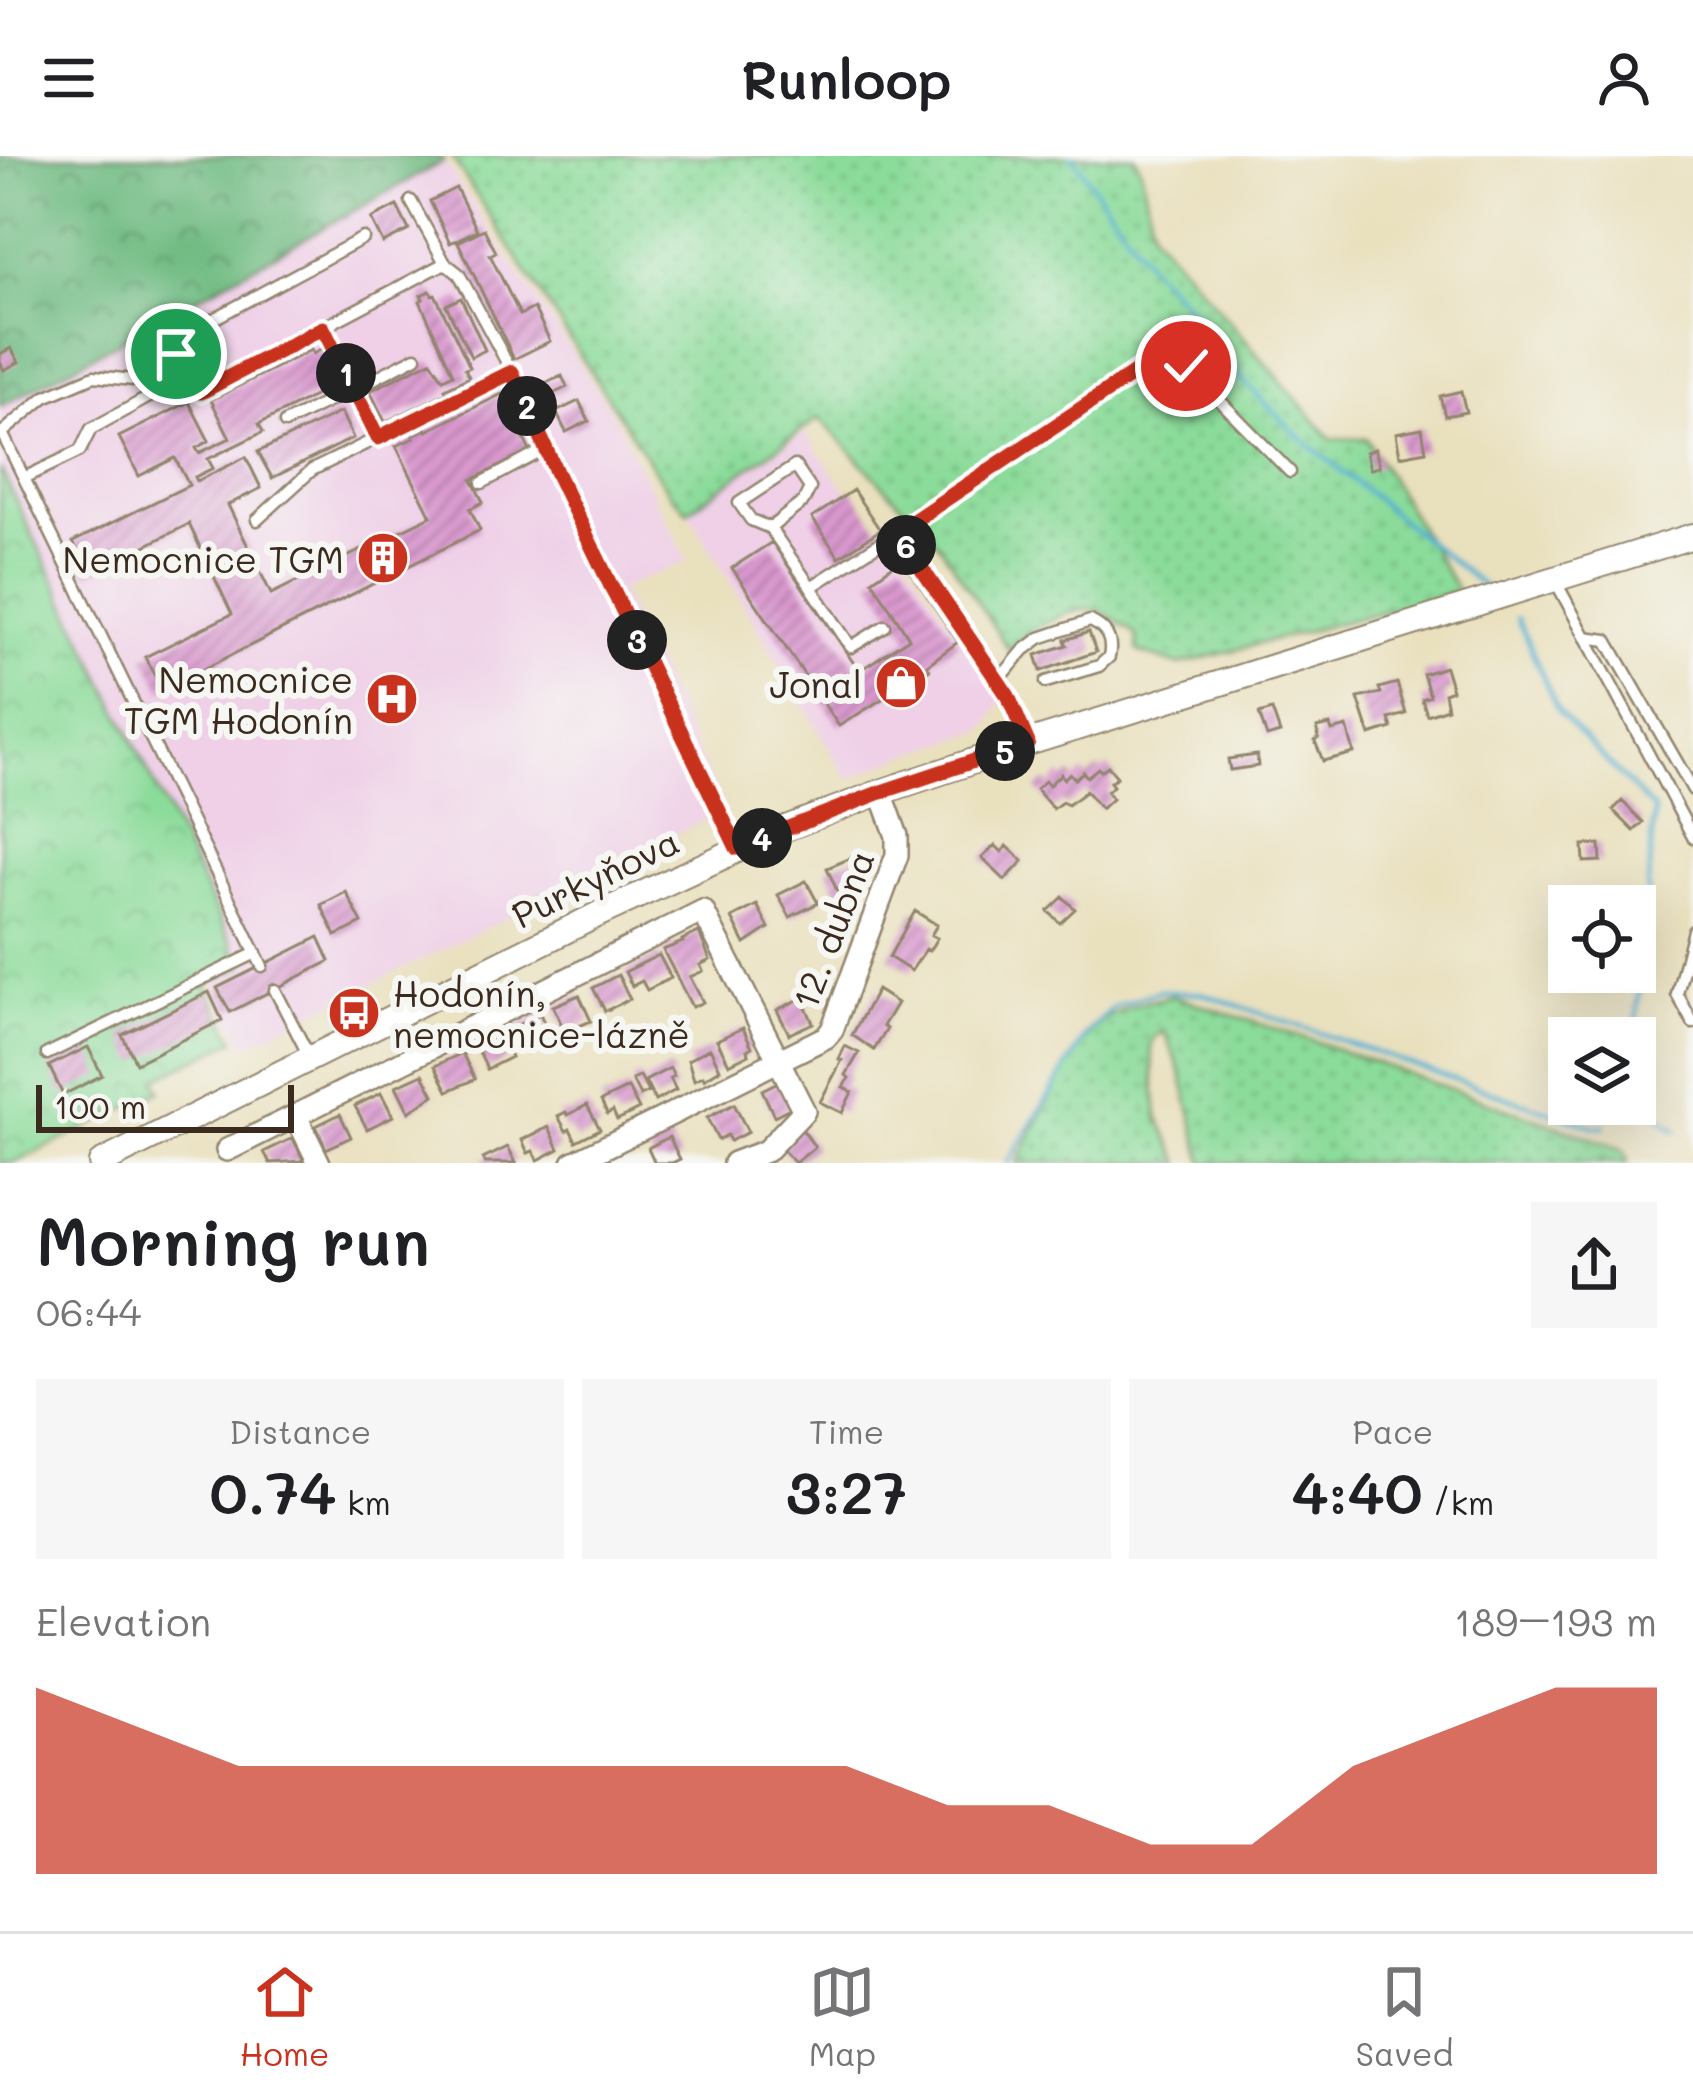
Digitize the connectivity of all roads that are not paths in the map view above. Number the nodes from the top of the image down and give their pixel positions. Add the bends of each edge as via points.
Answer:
1 (411, 200) dead end
2 (363, 238) dead end
3 (446, 263) junction
4 (323, 328) junction
5 (416, 357) dead end
6 (512, 372) junction
7 (164, 382) junction
8 (354, 388) junction
9 (285, 423) dead end
10 (378, 438) junction
11 (546, 449) junction
12 (1290, 472) dead end
13 (24, 478) junction
14 (482, 483) dead end
15 (257, 520) dead end
16 (770, 528) junction
17 (897, 532) junction
18 (1693, 536) edge
19 (1554, 579) junction
20 (811, 587) junction
21 (885, 626) dead end
22 (1585, 637) junction
23 (998, 681) junction
24 (1046, 682) dead end
25 (1028, 743) junction
26 (1693, 790) edge
27 (881, 792) junction
28 (1693, 837) edge
29 (737, 848) junction
30 (1693, 930) edge
31 (274, 990) dead end
32 (1693, 1023) edge
33 (47, 1054) dead end
34 (310, 1059) junction
35 (778, 1061) junction
36 (296, 1116) junction
37 (227, 1150) dead end
38 (101, 1163) edge
39 (320, 1163) edge
40 (573, 1163) edge
41 (734, 1163) edge

1 - 3 lane
2 - 7 lane via 182,336
3 - 4 lane
3 - 6 lane
4 - 7 lane via 201,392
4 - 8 lane
5 - 8 lane
6 - 10 lane
6 - 11 lane
7 - 13 lane via 92,428 80,452
7 - 13 lane via 94,376 45,397 2,434
8 - 9 lane
8 - 10 lane
10 - 15 lane via 312,470
11 - 14 lane
11 - 29 lane
12 - 17 lane via 1186,366 1154,360
13 - 33 lane via 259,960
16 - 16 lane via 809,488 795,466 740,503 751,520
16 - 20 lane
17 - 20 lane
17 - 23 lane
18 - 19 street, Purkyňova
19 - 22 lane
19 - 25 street, Purkyňova
20 - 21 lane via 851,647
22 - 26 lane via 1607,640
22 - 28 lane
23 - 24 lane via 1040,638 1090,621 1102,626 1109,657
23 - 25 lane
25 - 27 street, Purkyňova
27 - 29 street, Purkyňova
27 - 35 street, 12. dubna via 897,855 838,1018 826,1036
29 - 34 street, Purkyňova
30 - 32 lane via 1677,994
31 - 34 lane
34 - 38 street, Purkyňova
35 - 36 street via 703,911
35 - 40 street, 12. dubna
35 - 41 street via 804,1111 766,1151
36 - 37 street
36 - 39 street

